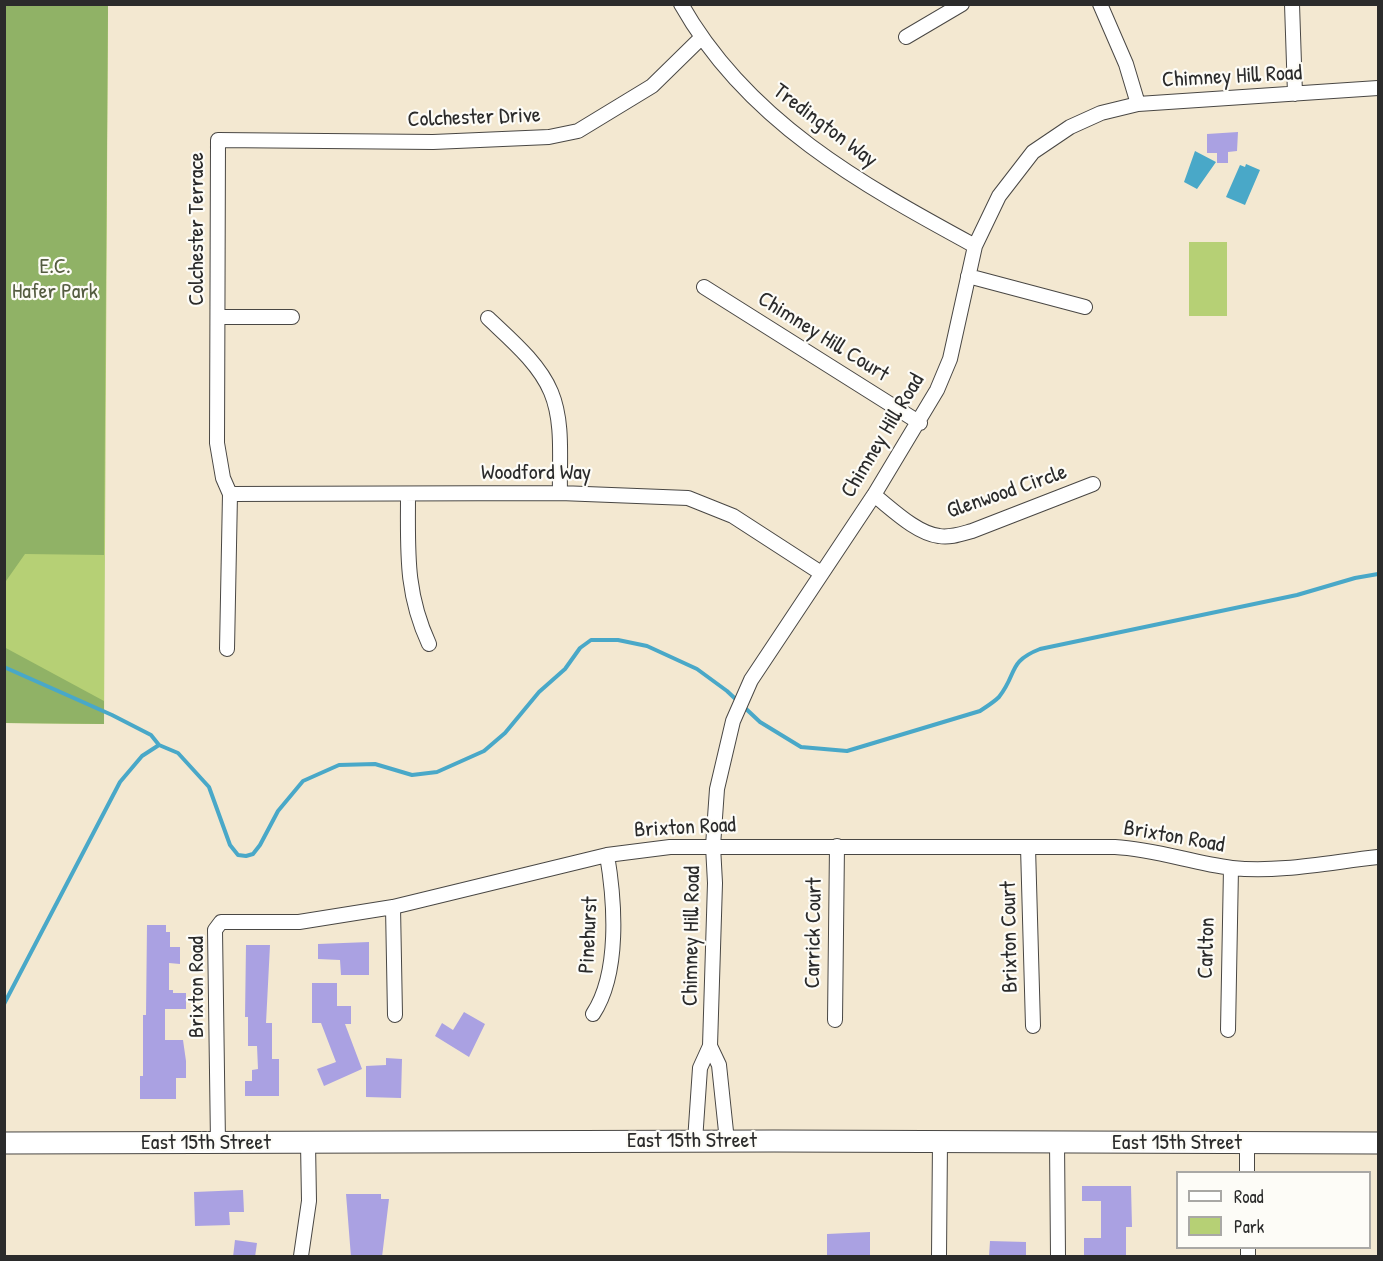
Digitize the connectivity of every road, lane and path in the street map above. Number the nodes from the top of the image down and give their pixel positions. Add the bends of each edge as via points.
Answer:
1 (681, 4) edge
2 (963, 4) edge
3 (1100, 4) edge
4 (1292, 4) edge
5 (906, 37) dead end
6 (700, 39) junction
7 (1378, 88) edge
8 (1295, 94) junction
9 (1138, 104) junction
10 (218, 140) joint
11 (975, 246) junction
12 (968, 276) junction
13 (704, 287) dead end
14 (1085, 307) dead end
15 (218, 317) junction
16 (292, 317) dead end
17 (488, 318) dead end
18 (920, 423) junction
19 (1093, 484) dead end
20 (560, 493) junction
21 (230, 494) junction
22 (408, 495) junction
23 (874, 495) junction
24 (821, 573) junction
25 (429, 644) dead end
26 (227, 649) dead end
27 (713, 846) junction
28 (837, 846) junction
29 (1029, 847) junction
30 (607, 855) junction
31 (1378, 857) edge
32 (1231, 867) junction
33 (393, 907) junction
34 (593, 1014) dead end
35 (395, 1015) dead end
36 (835, 1020) dead end
37 (1033, 1026) dead end
38 (1228, 1030) dead end
39 (710, 1047) junction
40 (695, 1141) junction
41 (727, 1141) junction
42 (940, 1141) junction
43 (1057, 1142) junction
44 (4, 1143) edge
45 (218, 1143) junction
46 (308, 1143) junction
47 (1247, 1143) junction
48 (1378, 1143) edge
49 (1247, 1171) edge
50 (301, 1257) edge
51 (939, 1257) edge
52 (1058, 1257) edge

1 - 6 street, Tredington Way
2 - 5 street
3 - 9 street
4 - 8 street
6 - 10 street, Colchester Drive via 652,86 578,131 559,135 433,142
6 - 11 street, Tredington Way via 746,92 818,153 898,204
7 - 8 street, Chimney Hill Road
8 - 9 street, Chimney Hill Road
9 - 11 street, Chimney Hill Road via 1101,113 1070,127 1034,152 999,196
10 - 15 street, Colchester Terrace
11 - 12 street, Chimney Hill Road
12 - 14 street
12 - 18 street, Chimney Hill Road via 950,359
13 - 18 street, Chimney Hill Court
15 - 16 street, Colchester Terrace
15 - 21 street, Colchester Terrace via 217,443
17 - 20 street via 535,366 551,391 559,426
18 - 23 street, Chimney Hill Road
19 - 23 street, Glenwood Circle via 953,536 937,536 915,525
20 - 22 street, Woodford Way
20 - 24 street, Woodford Way via 688,498 733,516
21 - 22 street, Woodford Way
21 - 26 street, Colchester Terrace
22 - 25 street via 412,602
23 - 24 street, Chimney Hill Road
24 - 27 street, Chimney Hill Road via 751,680 733,721 717,789
27 - 28 street, Brixton Road
27 - 30 street, Brixton Road
27 - 39 street, Chimney Hill Road
28 - 29 street, Brixton Road
28 - 36 street, Carrick Court
29 - 32 street, Brixton Road via 1148,849
29 - 37 street, Brixton Court
30 - 33 street, Brixton Road
30 - 34 street, Pinehurst via 612,885 610,971 604,997
31 - 32 street, Brixton Road via 1267,869
32 - 38 street, Carlton
33 - 35 street
33 - 45 street, Brixton Road via 299,922 221,922 215,930
39 - 40 street via 700,1068
39 - 41 street via 719,1065
40 - 41 main road, East 15th Street
40 - 46 main road, East 15th Street
41 - 42 main road, East 15th Street
42 - 43 main road, East 15th Street
42 - 51 street
43 - 47 main road, East 15th Street
43 - 52 street
44 - 45 main road, East 15th Street
45 - 46 main road, East 15th Street
46 - 50 street via 309,1201
47 - 48 main road, East 15th Street
47 - 49 street

